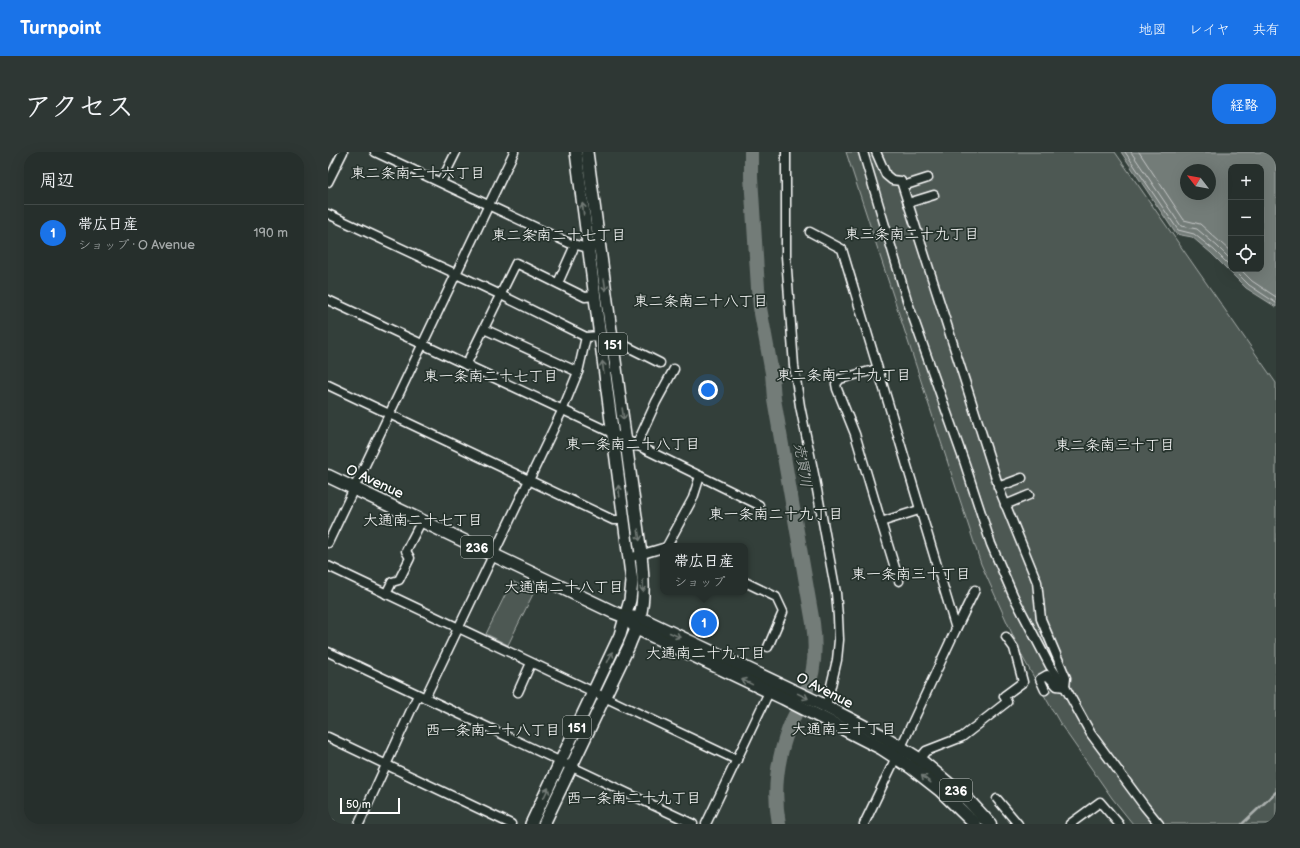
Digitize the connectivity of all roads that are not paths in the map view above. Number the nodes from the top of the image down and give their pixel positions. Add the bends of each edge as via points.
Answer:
1 (343, 152) edge
2 (375, 152) edge
3 (456, 152) edge
4 (514, 152) edge
5 (576, 152) edge
6 (587, 152) edge
7 (786, 152) edge
8 (863, 152) edge
9 (876, 152) edge
10 (391, 155) edge
11 (928, 178) dead end
12 (328, 182) edge
13 (441, 182) junction
14 (903, 186) junction
15 (934, 195) dead end
16 (908, 203) junction
17 (489, 205) junction
18 (328, 214) edge
19 (810, 232) dead end
20 (575, 245) junction
21 (600, 247) junction
22 (588, 248) junction
23 (456, 274) junction
24 (558, 284) junction
25 (500, 295) junction
26 (594, 296) junction
27 (328, 300) edge
28 (484, 329) junction
29 (600, 336) junction
30 (586, 337) junction
31 (423, 345) junction
32 (613, 346) junction
33 (660, 363) dead end
34 (466, 365) junction
35 (674, 369) dead end
36 (877, 369) junction
37 (578, 372) junction
38 (328, 385) edge
39 (562, 411) junction
40 (390, 414) junction
41 (612, 433) junction
42 (631, 443) junction
43 (328, 476) edge
44 (700, 476) junction
45 (1022, 478) dead end
46 (529, 480) junction
47 (998, 486) junction
48 (354, 488) junction
49 (1029, 495) dead end
50 (759, 505) dead end
51 (1005, 505) junction
52 (919, 510) junction
53 (422, 520) junction
54 (623, 520) junction
55 (881, 522) junction
56 (332, 525) edge
57 (328, 543) edge
58 (669, 543) edge
59 (660, 549) edge
60 (642, 554) junction
61 (495, 555) junction
62 (629, 558) junction
63 (328, 566) edge
64 (899, 581) dead end
65 (748, 583) edge
66 (975, 590) dead end
67 (386, 594) junction
68 (626, 618) junction
69 (638, 623) junction
70 (459, 628) junction
71 (956, 629) junction
72 (1006, 637) dead end
73 (768, 647) dead end
74 (328, 652) edge
75 (532, 663) junction
76 (1065, 687) junction
77 (1045, 690) dead end
78 (518, 692) dead end
79 (593, 692) junction
80 (768, 692) junction
81 (785, 693) junction
82 (422, 696) junction
83 (605, 698) junction
84 (820, 708) junction
85 (328, 737) edge
86 (899, 752) junction
87 (737, 760) junction
88 (560, 762) junction
89 (916, 763) junction
90 (386, 765) junction
91 (571, 767) junction
92 (997, 798) dead end
93 (988, 823) edge
94 (1016, 823) edge
95 (358, 824) edge
96 (511, 824) edge
97 (531, 824) edge
98 (544, 824) edge
99 (693, 824) edge
100 (706, 824) edge
101 (864, 824) edge
102 (975, 824) edge
103 (1070, 824) edge
104 (1119, 824) edge
105 (1159, 824) edge

1 - 12 street
2 - 10 street
3 - 13 street
4 - 17 street
22 -> 5 main road, 151
6 - 21 main road, 151
7 - 84 street via 786,256 794,366 836,593 838,617 837,660
8 - 76 street via 907,300 991,544 1013,596 1050,666
9 - 14 street via 886,175 892,180 901,181
10 - 13 street
11 - 14 street
13 - 17 street
14 - 16 street
15 - 16 street
16 - 47 street
17 - 20 street
17 - 23 street
18 - 23 street
19 - 36 street via 842,249
20 - 22 street
20 - 24 street
21 - 22 street
21 -> 32 main road, 151
22 - 26 main road, 151
23 - 25 street
23 - 31 street
24 - 25 street via 516,263
24 - 26 street via 584,297
25 - 28 street
25 - 30 street
26 - 29 main road, 151
27 - 31 street
28 - 34 street
28 - 37 street
29 - 30 street
41 -> 29 main road, 151
30 - 37 street
31 - 34 street
31 - 40 street
32 - 33 street via 622,344
32 -> 42 main road, 151
34 - 39 street
35 - 42 street
36 - 52 street
36 - 55 street via 840,379 836,384 855,434
37 - 39 street
38 - 40 street
39 - 41 street
39 - 46 street
40 - 46 street
40 - 48 street
41 - 42 street
54 -> 41 main road, 151
42 - 44 street
42 -> 60 main road, 151
43 - 48 highway, O Avenue / 236
44 - 50 street
44 - 58 street via 693,498
45 - 47 street
46 - 54 street via 613,520
46 - 61 street
47 - 51 street
48 - 53 highway, O Avenue / 236
48 - 56 street
49 - 51 street
51 - 76 street via 1037,582 1041,620 1066,678
52 - 55 street
52 - 71 street
53 - 61 highway, O Avenue / 236
53 - 67 street via 406,552 410,558 399,580 392,582
54 - 62 main road, 151
55 - 64 street
56 - 57 street
59 - 60 street
60 - 62 street
60 -> 69 main road, 151 via 643,600
61 - 68 highway, O Avenue / 236
61 - 70 street
62 - 68 main road, 151 via 632,582
63 - 67 street
65 - 73 street via 776,597 783,612
66 - 71 street
67 - 70 street
68 - 69 highway, O Avenue / 236
79 -> 68 main road, 151
80 -> 69 highway, O Avenue / 236
69 -> 81 highway, O Avenue / 236
69 - 83 main road, 151
70 - 75 street
70 - 82 street
71 - 86 street
72 - 89 street via 1014,648 1023,682 1004,696 1007,702 962,737 926,751
74 - 82 street
75 - 78 street
75 - 79 street
76 - 77 street via 1057,686 1047,675 1040,679
76 - 105 street via 1091,734
79 - 83 street
79 - 88 main road, 151
80 - 81 highway, O Avenue / 236
80 - 87 street
81 - 84 highway, O Avenue / 236
82 - 88 street
82 - 90 street
83 - 87 street
83 - 91 main road, 151
84 - 86 highway, O Avenue / 236 via 874,744
85 - 90 street
86 - 89 highway, O Avenue / 236
86 - 101 street
87 - 100 street
88 - 91 street
97 -> 88 main road, 151
89 - 93 highway, O Avenue / 236 via 968,800
102 -> 89 highway, O Avenue / 236
90 - 95 street
90 - 96 street
91 - 98 main road, 151
91 - 99 street
92 - 94 street
103 - 104 street via 1100,802

